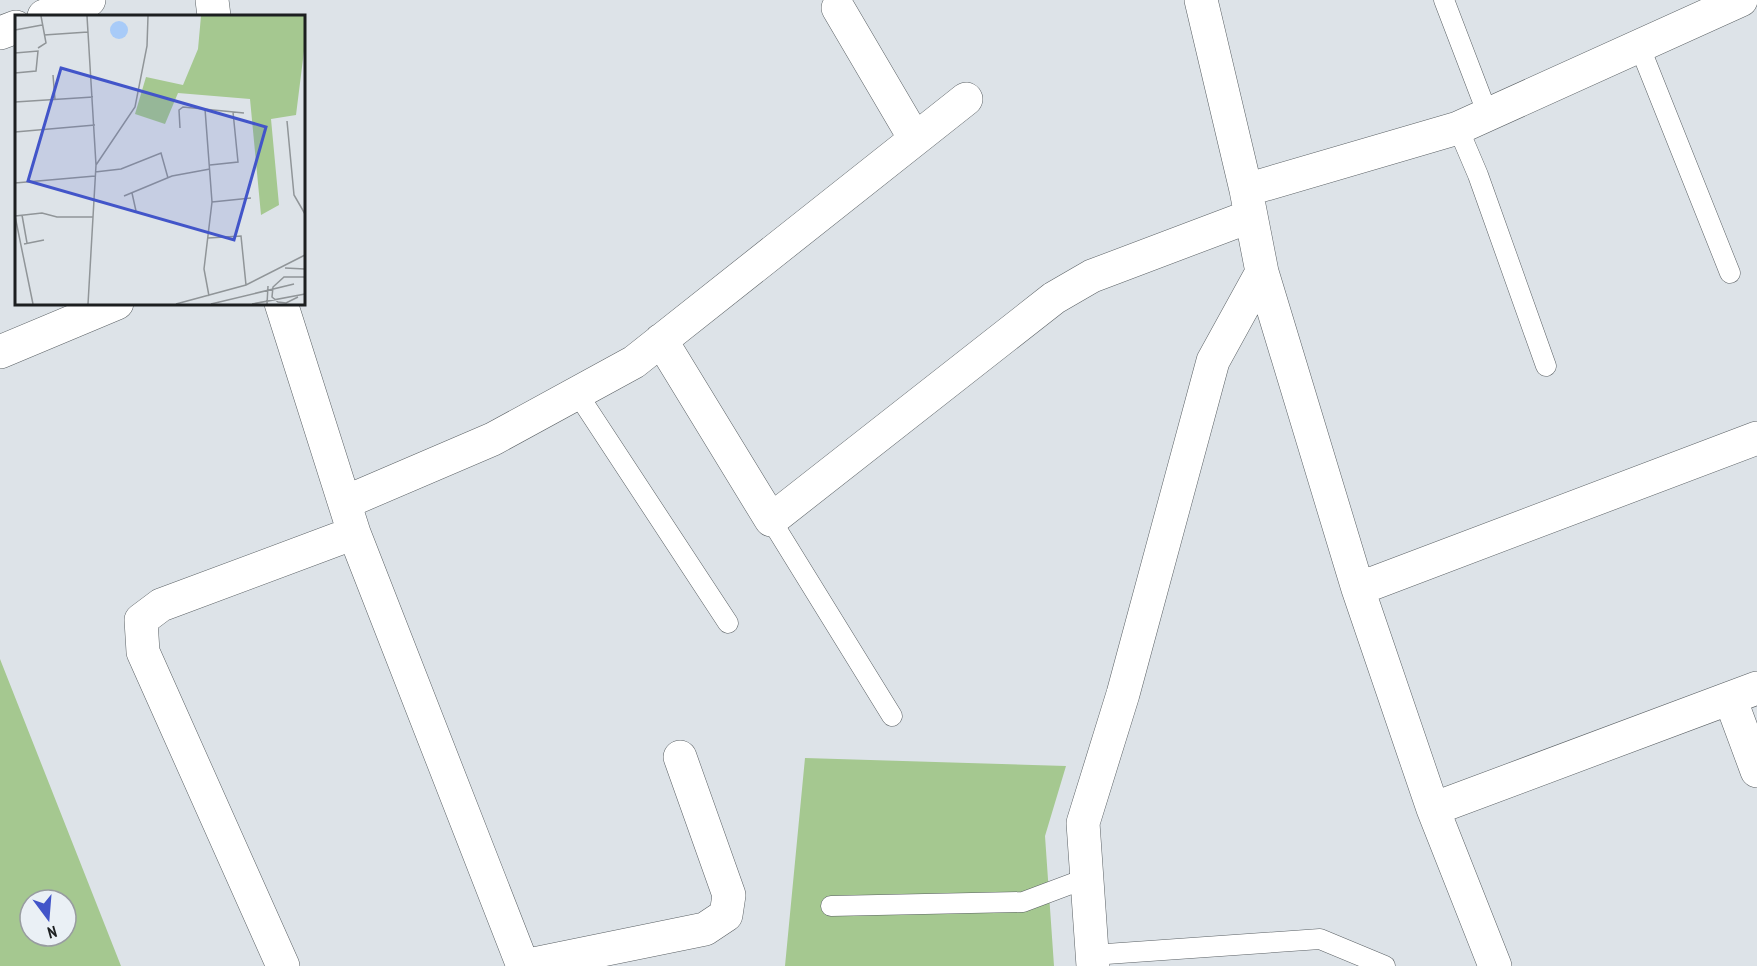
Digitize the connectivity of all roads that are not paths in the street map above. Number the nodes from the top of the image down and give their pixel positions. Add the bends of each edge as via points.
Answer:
1 (89, 0) edge
2 (212, 0) edge
3 (1201, 0) edge
4 (1444, 0) edge
5 (1741, 0) edge
6 (838, 8) dead end
7 (47, 15) edge
8 (214, 15) edge
9 (15, 27) edge
10 (0, 33) edge
11 (1639, 45) junction
12 (966, 99) dead end
13 (1488, 115) junction
14 (1458, 128) junction
15 (915, 139) junction
16 (1249, 203) junction
17 (1262, 272) junction
18 (1730, 273) dead end
19 (115, 304) edge
20 (280, 304) edge
21 (661, 340) junction
22 (0, 352) edge
23 (1546, 366) dead end
24 (577, 393) junction
25 (1757, 438) edge
26 (346, 502) junction
27 (771, 520) junction
28 (354, 534) junction
29 (1358, 589) junction
30 (728, 623) dead end
31 (1744, 693) edge
32 (892, 716) dead end
33 (680, 757) dead end
34 (1757, 771) edge
35 (1433, 809) junction
36 (1087, 878) junction
37 (831, 906) dead end
38 (1092, 960) edge
39 (283, 966) edge
40 (523, 966) edge
41 (1384, 966) edge
42 (1495, 966) edge

1 - 7 street
2 - 8 street
3 - 16 street
4 - 13 lane
5 - 11 street
6 - 15 street
9 - 10 street
11 - 13 street
11 - 18 lane
12 - 15 street
13 - 14 street
14 - 16 street
14 - 23 lane
15 - 21 street
16 - 17 street
16 - 27 street via 1092,276 1054,298
17 - 29 street
17 - 36 street via 1214,361 1123,694 1083,823
19 - 22 street
20 - 26 street
21 - 24 street via 634,362
21 - 27 street
24 - 26 street via 493,439
24 - 30 lane
25 - 29 street
26 - 28 street
27 - 32 lane
28 - 39 street via 161,605 141,620 143,652
28 - 40 street
29 - 35 street
31 - 34 street
31 - 35 street
33 - 40 street via 729,896 726,915 705,929
35 - 42 street
36 - 37 lane via 1023,902
36 - 38 street
38 - 41 lane via 1320,939

